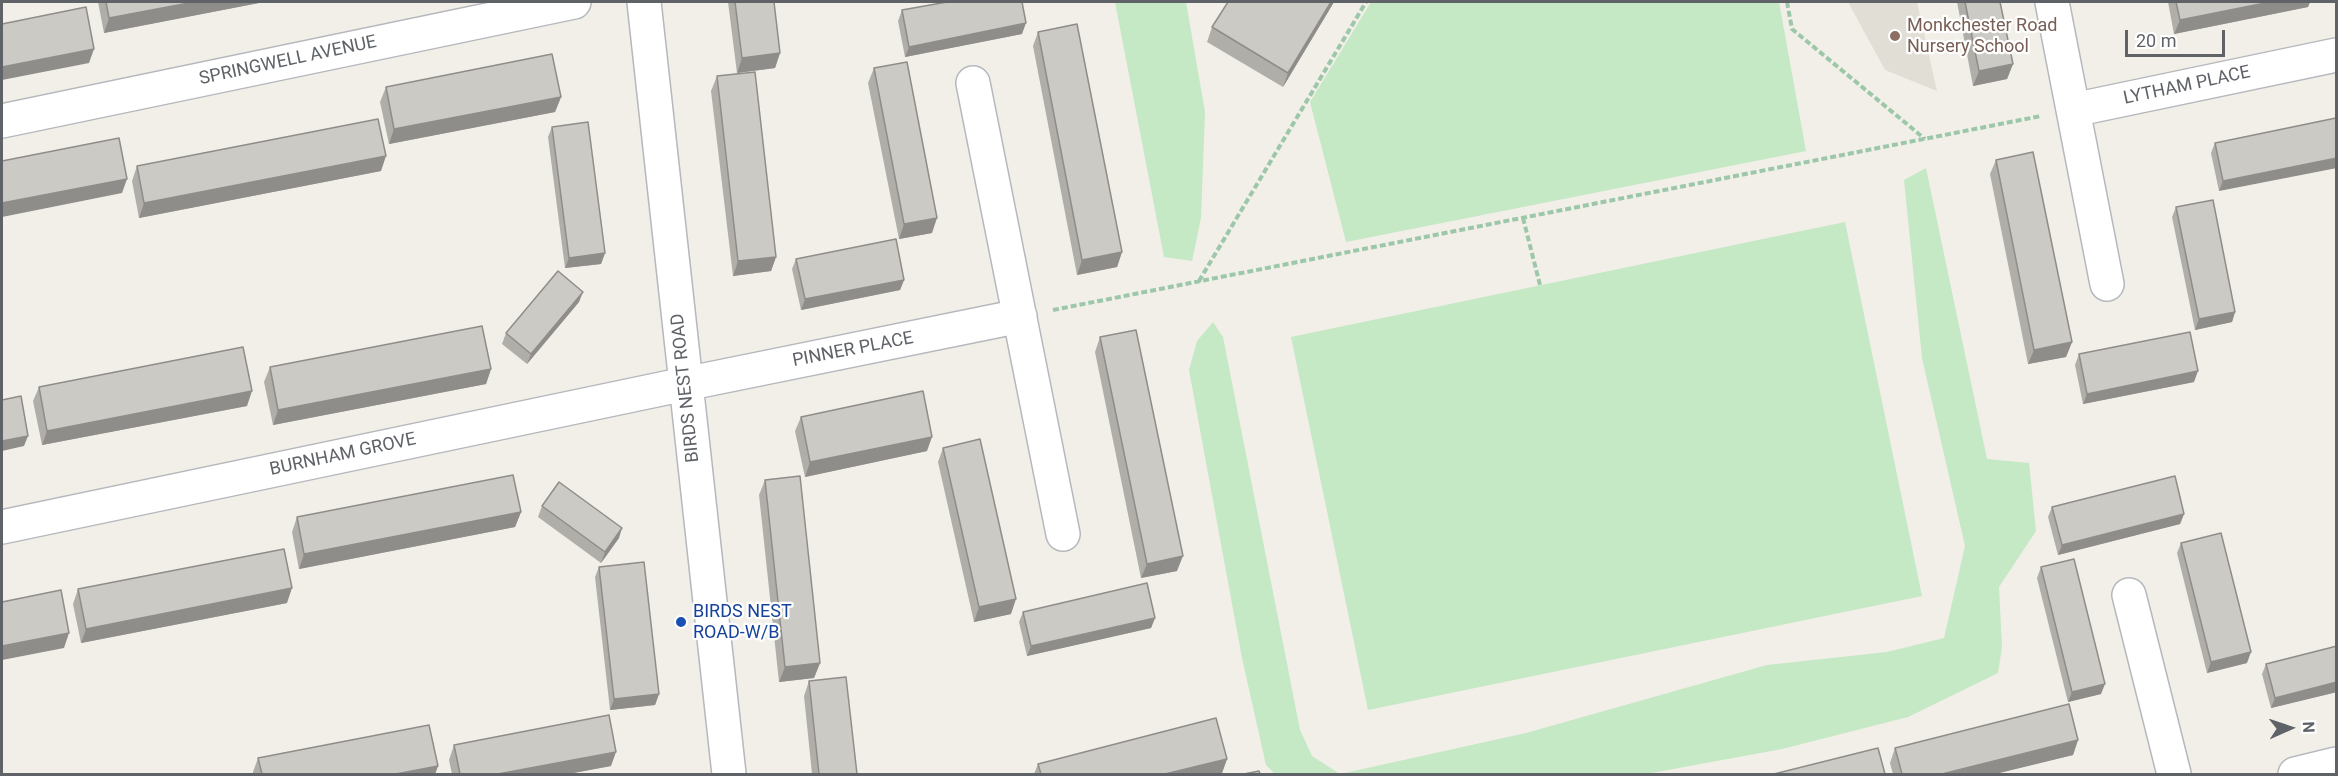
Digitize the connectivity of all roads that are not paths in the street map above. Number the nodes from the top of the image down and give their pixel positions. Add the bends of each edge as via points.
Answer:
1 (574, 2) edge
2 (644, 2) edge
3 (2052, 2) edge
4 (2337, 55) edge
5 (973, 83) dead end
6 (2073, 110) junction
7 (2, 121) edge
8 (2107, 285) dead end
9 (1020, 316) junction
10 (685, 384) junction
11 (2, 527) edge
12 (1063, 534) dead end
13 (2129, 595) dead end
14 (2337, 764) edge
15 (729, 774) edge
16 (2174, 774) edge
17 (2295, 774) edge

1 - 7 street, SPRINGWELL AVENUE
2 - 10 street, BIRDS NEST ROAD
3 - 6 street
4 - 6 street, LYTHAM PLACE
5 - 9 street
6 - 8 street
9 - 10 street, PINNER PLACE
9 - 12 street
10 - 11 street, BURNHAM GROVE
10 - 15 street, BIRDS NEST ROAD
13 - 16 street
14 - 17 street

